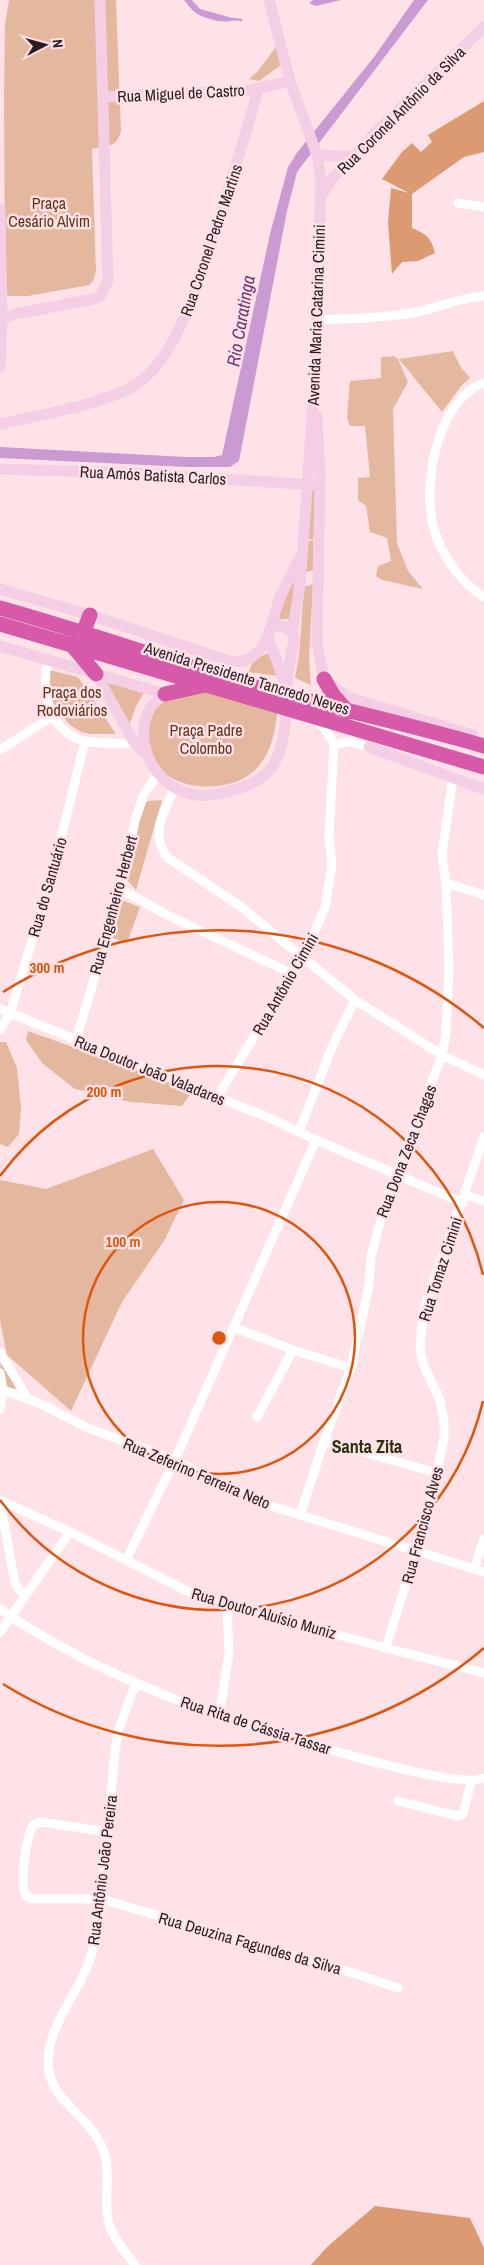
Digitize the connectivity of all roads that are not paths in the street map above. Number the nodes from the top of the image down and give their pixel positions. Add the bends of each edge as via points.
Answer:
1 (100, 0) edge
2 (269, 0) edge
3 (484, 27) edge
4 (290, 81) junction
5 (258, 89) junction
6 (104, 96) junction
7 (316, 152) junction
8 (353, 157) junction
9 (321, 196) junction
10 (458, 202) dead end
11 (484, 207) edge
12 (0, 209) edge
13 (484, 296) edge
14 (1, 318) edge
15 (317, 320) junction
16 (0, 368) edge
17 (315, 377) junction
18 (484, 383) edge
19 (0, 424) edge
20 (0, 469) edge
21 (306, 484) junction
22 (320, 485) junction
23 (302, 554) junction
24 (319, 582) junction
25 (300, 586) junction
26 (0, 589) edge
27 (484, 597) edge
28 (0, 608) edge
29 (90, 615) junction
30 (0, 624) edge
31 (292, 632) junction
32 (83, 633) junction
33 (269, 634) junction
34 (71, 644) junction
35 (292, 645) junction
36 (0, 646) edge
37 (274, 649) junction
38 (48, 660) junction
39 (96, 674) junction
40 (324, 679) junction
41 (208, 684) junction
42 (287, 687) junction
43 (255, 693) junction
44 (166, 694) junction
45 (300, 706) junction
46 (348, 712) junction
47 (54, 716) junction
48 (315, 718) junction
49 (361, 732) junction
50 (484, 738) edge
51 (86, 741) junction
52 (135, 744) junction
53 (334, 744) junction
54 (484, 746) edge
55 (369, 747) junction
56 (0, 750) edge
57 (147, 755) junction
58 (484, 767) edge
59 (158, 774) junction
60 (453, 778) junction
61 (175, 788) junction
62 (484, 789) edge
63 (446, 883) junction
64 (121, 889) junction
65 (484, 895) edge
66 (304, 956) junction
67 (293, 974) junction
68 (355, 1000) junction
69 (0, 1009) edge
70 (10, 1013) junction
71 (0, 1030) edge
72 (76, 1040) junction
73 (442, 1055) junction
74 (484, 1075) edge
75 (217, 1097) junction
76 (299, 1132) junction
77 (484, 1137) edge
78 (316, 1140) junction
79 (396, 1174) junction
80 (464, 1199) junction
81 (484, 1201) edge
82 (233, 1327) junction
83 (293, 1350) junction
84 (0, 1353) edge
85 (351, 1368) junction
86 (0, 1373) edge
87 (3, 1390) junction
88 (28, 1399) junction
89 (440, 1400) joint
90 (0, 1409) edge
91 (258, 1416) dead end
92 (324, 1441) junction
93 (175, 1460) junction
94 (437, 1473) junction
95 (0, 1501) edge
96 (300, 1515) junction
97 (70, 1532) junction
98 (484, 1539) edge
99 (416, 1551) junction
100 (126, 1560) junction
101 (474, 1570) junction
102 (484, 1572) edge
103 (24, 1596) junction
104 (227, 1606) junction
105 (0, 1609) edge
106 (10, 1616) junction
107 (0, 1632) edge
108 (386, 1648) junction
109 (484, 1673) edge
110 (136, 1683) junction
111 (219, 1716) junction
112 (484, 1778) edge
113 (471, 1782) junction
114 (398, 1801) dead end
115 (108, 1832) junction
116 (101, 1899) junction
117 (398, 1988) dead end
118 (135, 2265) edge

1 - 6 main road
2 - 4 main road, Avenida Maria Catarina Cimini
3 - 8 main road, Rua Coronel Antônio da Silva
4 - 5 main road, Rua Miguel de Castro
4 - 7 main road, Avenida Maria Catarina Cimini
5 - 6 main road, Rua Miguel de Castro
5 - 19 main road, Rua Coronel Pedro Martins via 240,156 186,316 160,361 141,381 105,398
6 - 14 main road via 108,281 104,291 93,299
7 - 8 main road
7 - 9 main road, Avenida Maria Catarina Cimini
8 - 9 main road, Rua Coronel Antônio da Silva
9 - 15 main road, Avenida Maria Catarina Cimini
10 - 11 street
12 - 14 main road
13 - 15 street via 405,314
14 - 16 main road
15 - 17 main road, Avenida Maria Catarina Cimini
17 - 21 main road, Avenida Maria Catarina Cimini
17 - 22 main road
18 - 27 street via 462,395 455,405 436,447 431,488 436,537 457,571
20 - 21 main road, Rua Amós Batista Carlos
21 - 22 main road, Rua Amós Batista Carlos
21 - 23 main road, Avenida Maria Catarina Cimini
22 - 24 main road
23 - 25 main road, Avenida Maria Catarina Cimini
23 - 33 main road, Avenida Maria Catarina Cimini via 279,599
24 - 25 main road
24 - 40 main road via 318,643
25 - 31 main road, Avenida Maria Catarina Cimini
26 - 29 main road, Avenida Presidente Tancredo Neves
28 - 32 highway, Avenida Presidente Tancredo Neves
29 - 32 highway
29 - 33 main road, Avenida Presidente Tancredo Neves via 235,662 255,656
30 - 34 highway, Avenida Presidente Tancredo Neves
31 - 33 main road via 281,625 272,628
31 - 35 main road, Avenida Maria Catarina Cimini
32 - 43 highway, Avenida Presidente Tancredo Neves
33 - 37 main road, Avenida Maria Catarina Cimini via 269,644
34 - 39 highway
34 - 41 highway, Avenida Presidente Tancredo Neves
35 - 37 main road via 287,650
35 - 42 main road, Avenida Maria Catarina Cimini
36 - 38 main road
37 - 42 main road, Avenida Maria Catarina Cimini
38 - 39 main road
38 - 47 street via 45,688
39 - 44 main road
39 - 52 main road
40 - 46 highway
40 - 50 main road, Avenida Presidente Tancredo Neves via 347,697
41 - 43 highway, Avenida Presidente Tancredo Neves
41 - 44 highway
42 - 61 main road, Avenida Maria Catarina Cimini via 284,734 274,765 254,783 233,791 198,795
43 - 45 highway, Avenida Presidente Tancredo Neves
44 - 57 main road via 150,708 146,720
45 - 46 highway, Avenida Presidente Tancredo Neves
45 - 48 highway, Avenida Presidente Tancredo Neves
46 - 54 highway, Avenida Presidente Tancredo Neves
47 - 51 street via 68,732
47 - 56 street
48 - 49 highway, Avenida Presidente Tancredo Neves
48 - 53 street
49 - 55 highway
49 - 58 highway, Avenida Presidente Tancredo Neves
51 - 52 street
51 - 70 street, Rua do Santuário via 51,878
52 - 57 main road
53 - 55 street via 350,742
53 - 66 street, Rua Antônio Cimini via 329,836 332,865 325,908
55 - 60 main road
57 - 59 main road
59 - 61 main road
59 - 64 street, Rua Engenheiro Herbert via 144,794 135,821
60 - 62 main road
60 - 63 street, Rua Dona Zeca Chagas via 442,854
61 - 66 street via 158,831 161,849 168,858 240,906
63 - 65 street
63 - 73 street, Rua Dona Zeca Chagas via 449,968
64 - 67 street via 164,914
64 - 72 street, Rua Engenheiro Herbert
66 - 67 street, Rua Antônio Cimini
66 - 68 street
67 - 75 street, Rua Antônio Cimini
68 - 73 street
68 - 76 street via 332,1047
69 - 70 street, Rua Doutor João Valadares
70 - 71 street, Rua do Santuário
70 - 72 street, Rua Doutor João Valadares
72 - 75 street, Rua Doutor João Valadares
73 - 74 street
73 - 79 street, Rua Dona Zeca Chagas
75 - 76 street, Rua Doutor João Valadares
76 - 78 street, Rua Doutor João Valadares
77 - 80 street, Rua Tomaz Cimini
78 - 79 street, Rua Doutor João Valadares
78 - 82 street
79 - 80 street, Rua Doutor João Valadares
79 - 85 street, Rua Dona Zeca Chagas via 375,1238 369,1286
80 - 81 street, Rua Doutor João Valadares
80 - 89 street, Rua Tomaz Cimini via 429,1294 420,1331 423,1364
82 - 83 street
82 - 93 street
83 - 85 street
83 - 91 street
84 - 88 street
85 - 92 street, Rua Dona Zeca Chagas
86 - 87 street
87 - 88 street, Rua Zeferino Ferreira Neto
87 - 90 street
88 - 93 street, Rua Zeferino Ferreira Neto via 88,1428
89 - 94 street, Rua Francisco Alves via 444,1438
92 - 94 street
92 - 96 street, Rua Dona Zeca Chagas
93 - 96 street, Rua Zeferino Ferreira Neto via 255,1501
93 - 100 street
94 - 99 street, Rua Francisco Alves
95 - 97 street, Rua Doutor Aluísio Muniz
95 - 103 street via 15,1582
96 - 99 street, Rua Zeferino Ferreira Neto
97 - 100 street, Rua Doutor Aluísio Muniz
97 - 103 street
98 - 101 street
99 - 101 street, Rua Zeferino Ferreira Neto
99 - 108 street, Rua Francisco Alves
100 - 104 street, Rua Doutor Aluísio Muniz via 198,1596
101 - 102 street, Rua Zeferino Ferreira Neto
103 - 106 street
104 - 108 street, Rua Doutor Aluísio Muniz
104 - 111 street via 229,1654
105 - 106 street, Rua Rita de Cássia Tassar
106 - 107 street
106 - 110 street, Rua Rita de Cássia Tassar via 74,1653
108 - 109 street, Rua Doutor Aluísio Muniz
110 - 111 street, Rua Rita de Cássia Tassar
110 - 115 street, Rua Antônio João Pereira via 118,1731
111 - 113 street, Rua Rita de Cássia Tassar via 404,1770
112 - 113 street
113 - 114 street via 466,1807 458,1816
115 - 116 street, Rua Antônio João Pereira
115 - 116 street, Rua Deuzina Fagundes da Silva via 35,1823 29,1833 23,1882 26,1896 33,1899
116 - 117 street, Rua Deuzina Fagundes da Silva
116 - 118 street, Rua Antônio João Pereira via 90,1960 51,2043 49,2071 57,2092 99,2139 107,2165 109,2225

